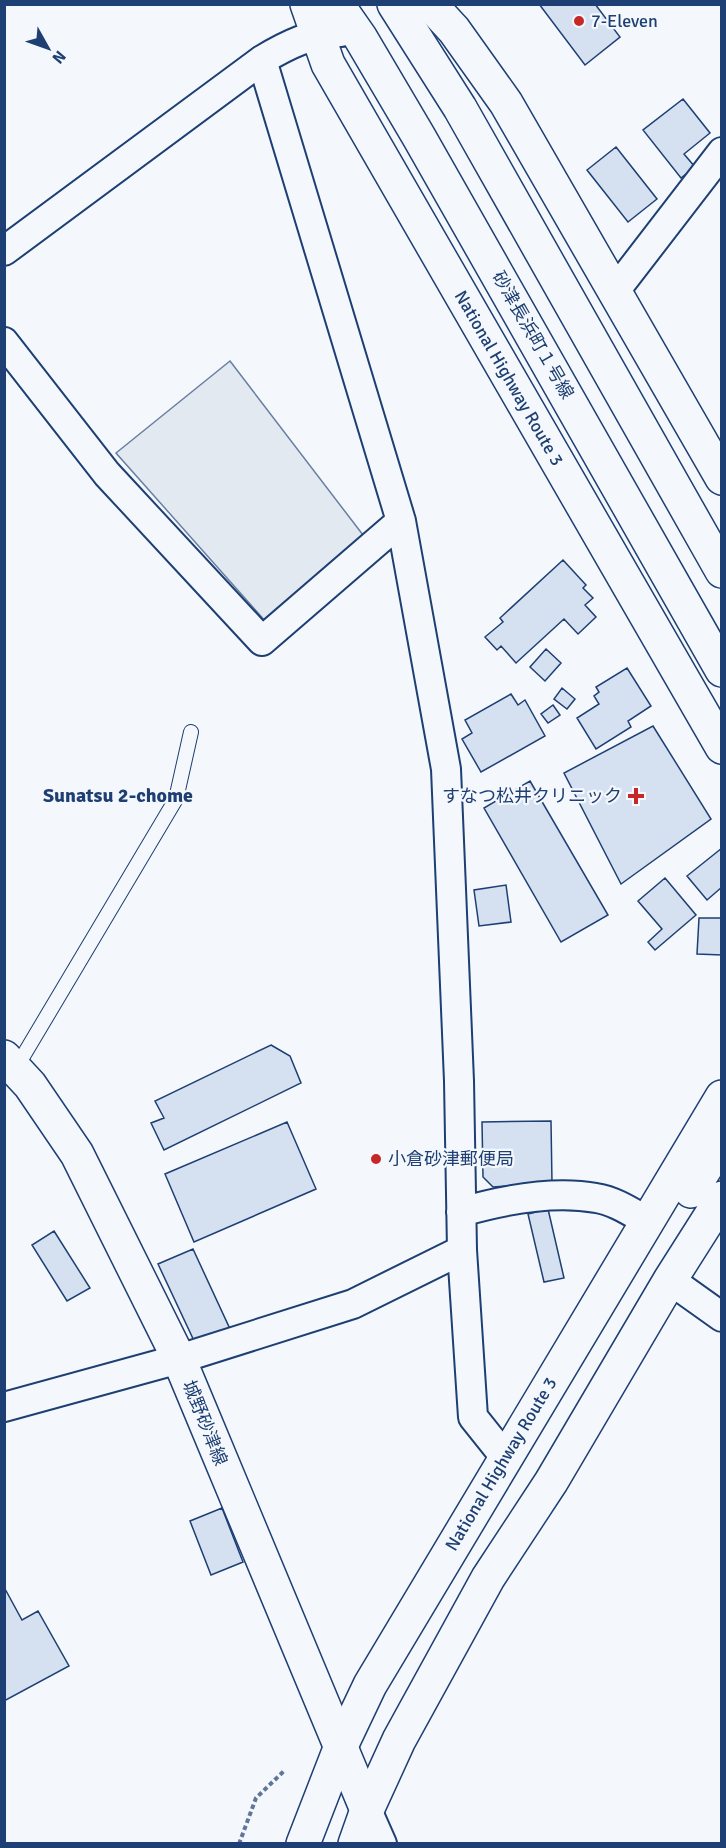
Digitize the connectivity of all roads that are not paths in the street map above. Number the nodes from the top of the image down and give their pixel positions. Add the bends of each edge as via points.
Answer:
1 (307, 4) edge
2 (337, 4) edge
3 (394, 4) edge
4 (430, 4) edge
5 (317, 35) junction
6 (360, 37) junction
7 (262, 60) junction
8 (722, 152) edge
9 (4, 251) edge
10 (615, 291) junction
11 (4, 342) edge
12 (722, 478) edge
13 (401, 521) junction
14 (722, 571) edge
15 (722, 670) edge
16 (191, 732) dead end
17 (722, 747) edge
18 (8, 1069) edge
19 (722, 1097) edge
20 (722, 1142) edge
21 (722, 1198) edge
22 (461, 1212) junction
23 (647, 1221) junction
24 (462, 1250) junction
25 (670, 1280) junction
26 (722, 1317) edge
27 (179, 1359) junction
28 (4, 1407) edge
29 (505, 1457) junction
30 (439, 1568) junction
31 (340, 1746) junction
32 (367, 1810) junction
33 (303, 1844) edge
34 (355, 1844) edge
35 (382, 1844) edge

1 - 5 main road, National Highway Route 3
2 - 6 main road, 砂津長浜町１号線
3 - 14 main road via 460,108
4 - 10 main road via 495,86
5 - 6 street via 342,32
5 - 7 street via 289,44
5 - 17 main road, National Highway Route 3 via 328,64
6 - 15 main road, 砂津長浜町１号線
7 - 9 street
7 - 13 street
8 - 10 street
10 - 12 main road
11 - 13 street via 107,474 262,641
13 - 22 street via 446,769
16 - 18 lane via 176,799
18 - 27 main road, 城野砂津線 via 30,1085 77,1154
19 - 23 main road, National Highway Route 3
20 - 30 main road via 537,1446
21 - 25 main road
22 - 23 street via 497,1202 570,1196 597,1198
22 - 24 street
23 - 29 main road, National Highway Route 3
24 - 27 street via 353,1304
24 - 29 street via 472,1417
25 - 26 street
25 - 32 main road via 551,1482 488,1578 399,1740
27 - 28 street
27 - 31 main road, 城野砂津線
29 - 30 main road, National Highway Route 3
30 - 31 main road, National Highway Route 3 via 370,1685
31 - 32 main road, 城野砂津線
31 - 33 main road, National Highway Route 3
32 - 34 main road
32 - 35 street

